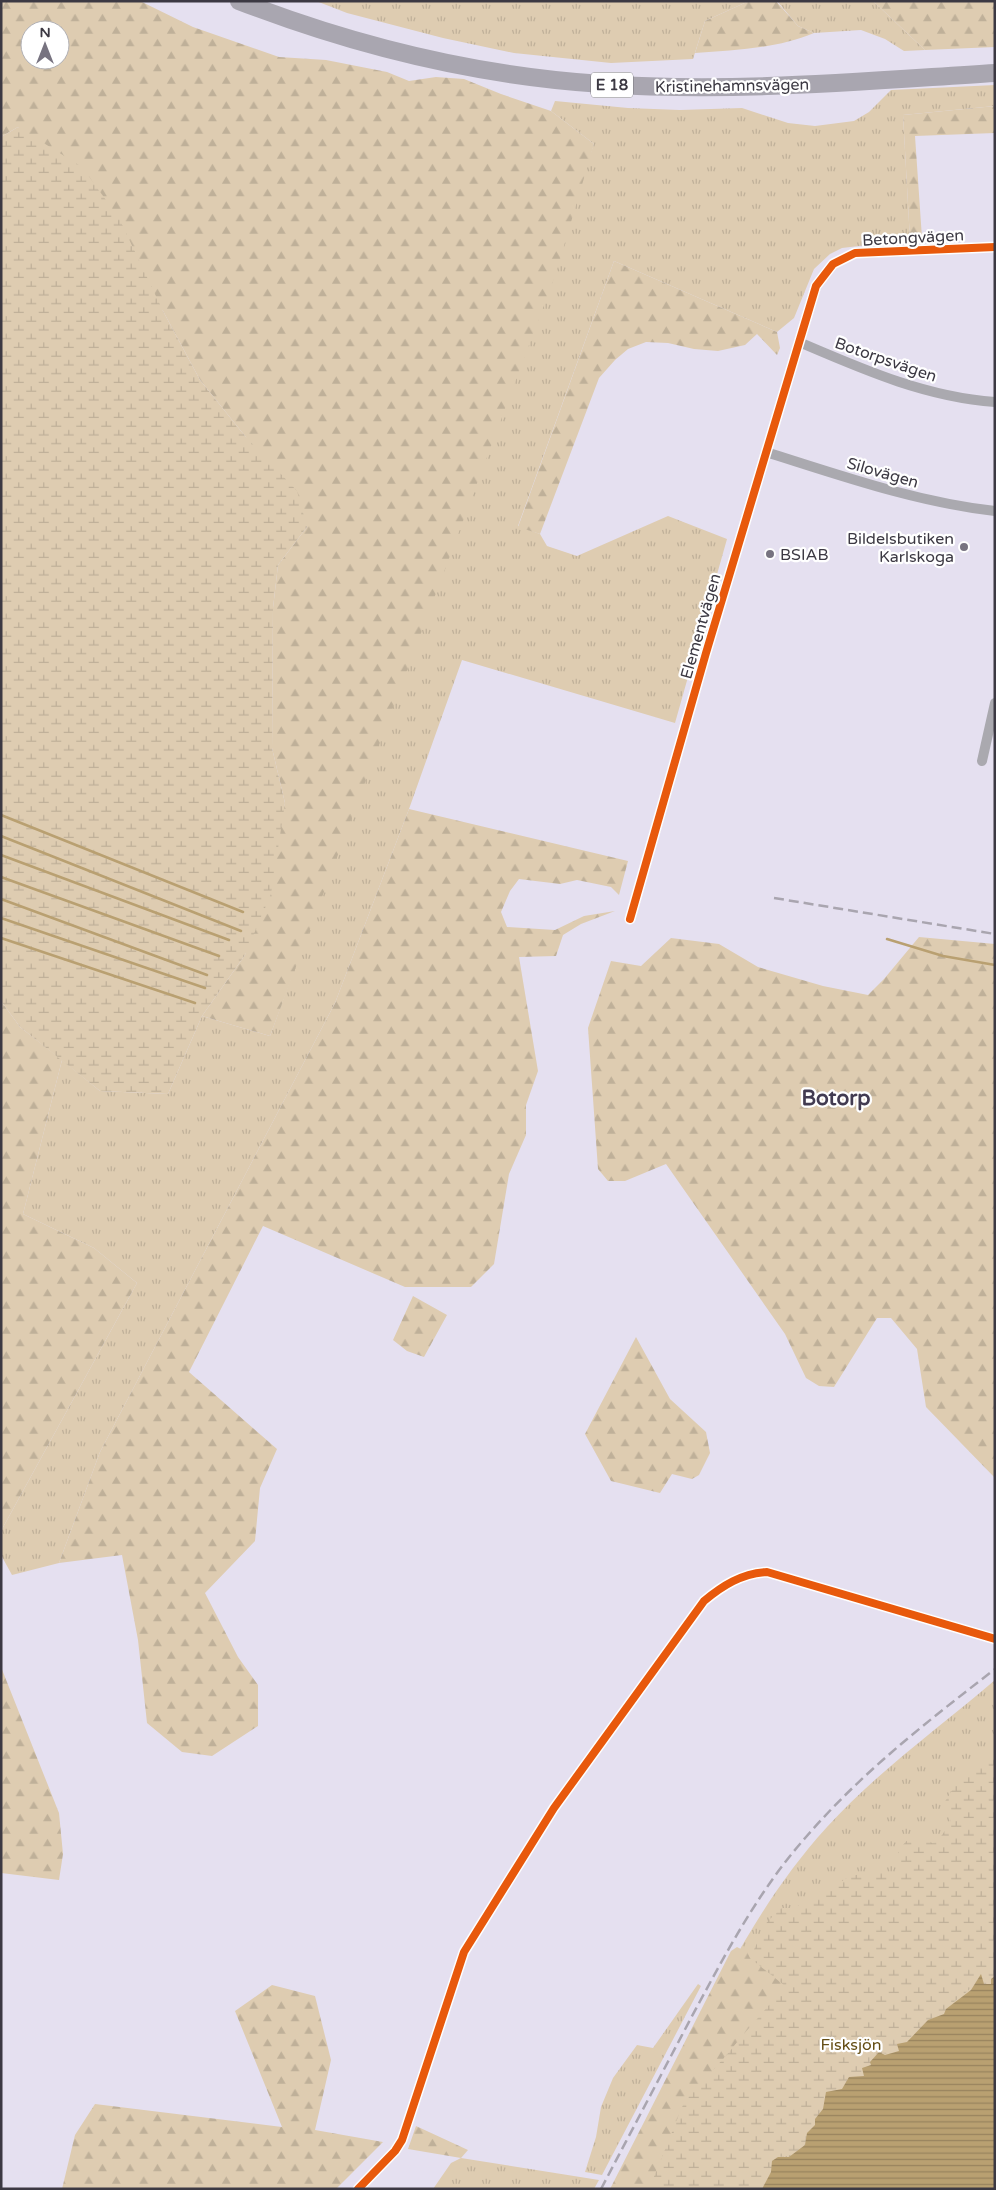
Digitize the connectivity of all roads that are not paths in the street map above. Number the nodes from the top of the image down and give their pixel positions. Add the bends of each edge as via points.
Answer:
1 (239, 1) edge
2 (271, 1) edge
3 (995, 63) edge
4 (995, 74) edge
5 (995, 247) edge
6 (799, 342) junction
7 (995, 402) edge
8 (766, 452) junction
9 (995, 511) edge
10 (995, 703) edge
11 (982, 761) dead end
12 (630, 919) dead end
13 (995, 1639) edge
14 (358, 2189) edge

1 - 4 highway, Kristinehamnsvägen / E 18 via 326,32 390,50 487,70 572,82 704,87
2 - 3 highway, Kristinehamnsvägen / E 18 via 415,44 498,61 579,71 649,76 727,76
5 - 6 street, Betongvägen via 870,252 844,257 823,273 816,286
6 - 7 street, Botorpsvägen via 913,387
6 - 8 street, Elementvägen
8 - 9 street, Silovägen via 912,497
8 - 12 street, Elementvägen
10 - 11 street
13 - 14 street via 767,1572 739,1578 704,1602 554,1808 464,1952 402,2140

